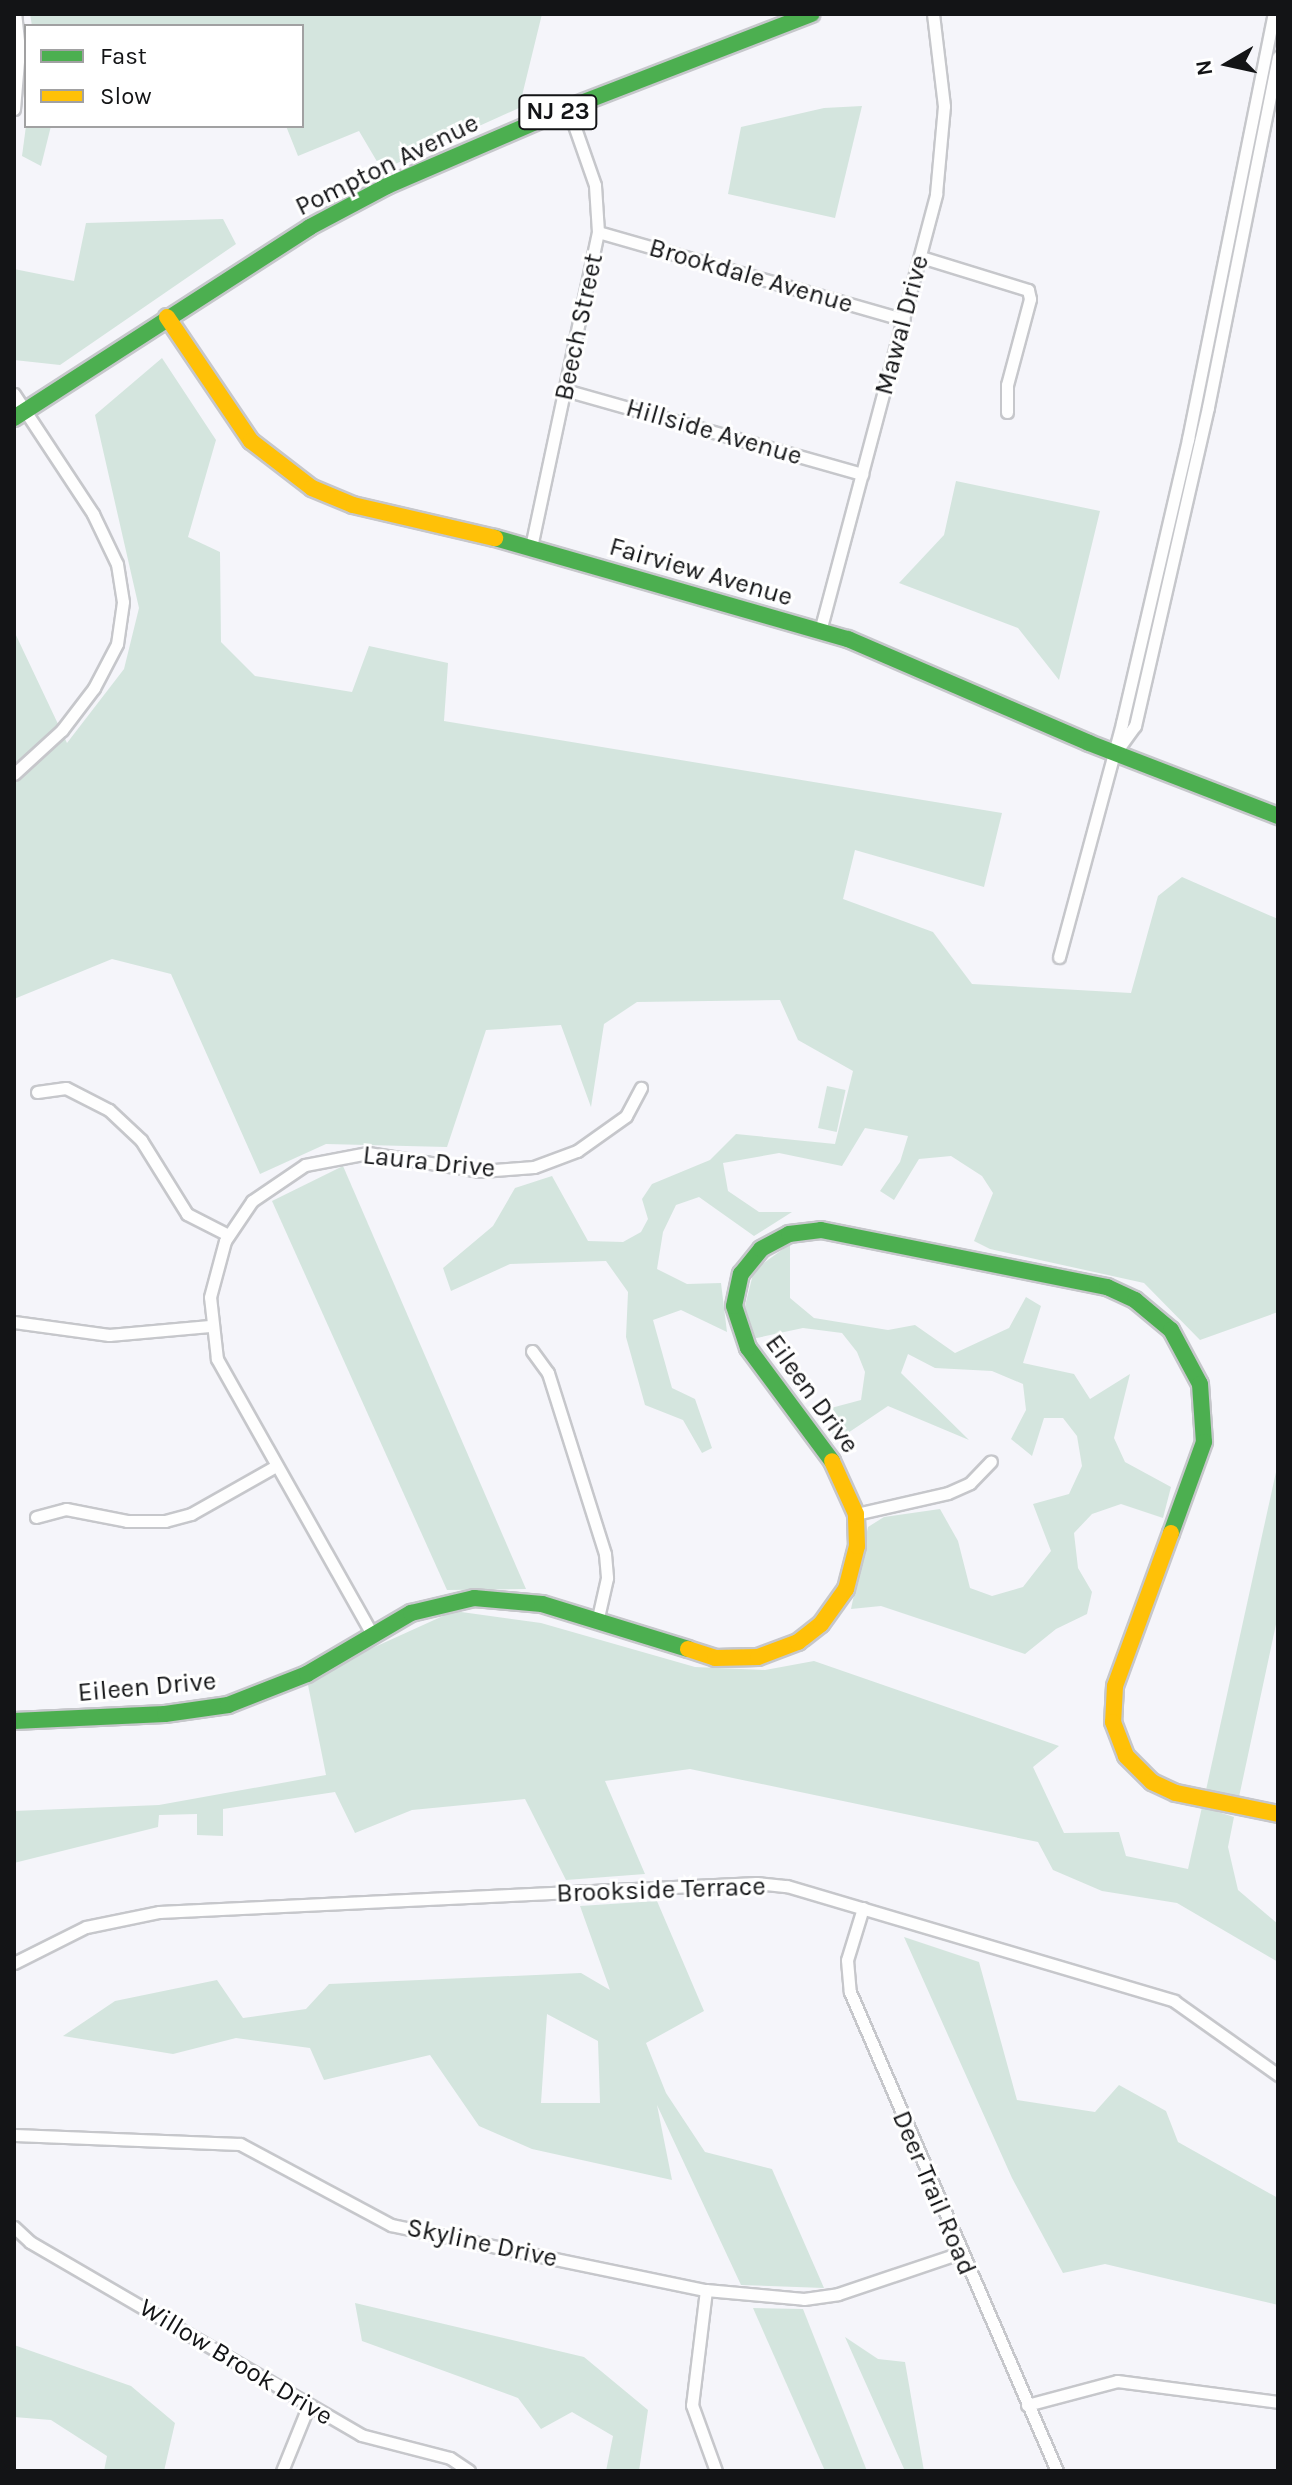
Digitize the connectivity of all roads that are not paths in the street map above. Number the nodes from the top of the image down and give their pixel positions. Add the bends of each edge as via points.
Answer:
1 (15, 14) edge
2 (812, 14) edge
3 (933, 14) edge
4 (1274, 14) edge
5 (1278, 57) edge
6 (568, 108) junction
7 (14, 109) edge
8 (1256, 136) junction
9 (598, 232) junction
10 (921, 257) junction
11 (167, 317) junction
12 (904, 320) junction
13 (565, 390) junction
14 (14, 394) edge
15 (1007, 412) dead end
16 (20, 414) edge
17 (862, 474) junction
18 (531, 547) junction
19 (820, 631) junction
20 (1115, 752) junction
21 (14, 774) edge
22 (1278, 816) edge
23 (1059, 957) dead end
24 (641, 1088) dead end
25 (37, 1092) dead end
26 (228, 1235) junction
27 (14, 1322) edge
28 (210, 1326) junction
29 (532, 1351) dead end
30 (991, 1461) dead end
31 (274, 1467) junction
32 (856, 1514) junction
33 (36, 1517) dead end
34 (597, 1622) junction
35 (372, 1634) junction
36 (14, 1721) edge
37 (1278, 1814) edge
38 (863, 1908) junction
39 (14, 1963) edge
40 (1278, 2075) edge
41 (14, 2135) edge
42 (14, 2227) edge
43 (960, 2253) junction
44 (706, 2290) junction
45 (1278, 2402) edge
46 (1027, 2405) junction
47 (308, 2407) junction
48 (282, 2471) edge
49 (469, 2471) edge
50 (716, 2471) edge
51 (1057, 2471) edge

1 - 7 street via 19,50
2 - 6 street, Pompton Avenue / NJ 23
3 - 10 street, Mawal Drive via 944,129
4 - 8 street
5 - 8 street
6 - 9 street, Beech Street via 595,185
6 - 11 street, Pompton Avenue / NJ 23 via 368,196
8 - 20 street via 1194,440
9 - 12 street, Brookdale Avenue
9 - 13 street, Beech Street
10 - 12 street, Mawal Drive
10 - 15 street via 1028,290 1007,385
11 - 16 street, Pompton Avenue / NJ 23
11 - 18 street, Fairview Avenue via 241,429 299,481 353,505
12 - 17 street, Mawal Drive
13 - 17 street, Hillside Avenue
13 - 18 street, Beech Street
14 - 16 street
16 - 21 street via 93,514 117,564 123,602 117,644 94,688 62,730
17 - 19 street, Mawal Drive
18 - 19 street, Fairview Avenue
19 - 20 street, Fairview Avenue via 920,666
20 - 22 street, Fairview Avenue
20 - 23 street
24 - 26 street, Laura Drive via 626,1116 614,1125 577,1151 534,1167 481,1171 368,1153 320,1159 264,1190
25 - 26 street via 66,1088 109,1110 141,1140 187,1214
26 - 28 street, Laura Drive via 211,1283
27 - 28 street via 109,1335
28 - 31 street, Laura Drive via 223,1374
29 - 34 street via 548,1373 605,1554 607,1578
30 - 32 street via 970,1483 948,1493
31 - 33 street via 191,1514 165,1521 127,1521 66,1509
31 - 35 street, Laura Drive
32 - 34 street, Eileen Drive via 857,1546 846,1589 821,1624 785,1648 744,1659 715,1658
32 - 37 street, Eileen Drive via 835,1464 738,1328 737,1284 746,1264 770,1243 799,1231 831,1231 1092,1283 1148,1309 1171,1330 1195,1370 1205,1413 1204,1442 1115,1686 1116,1734 1134,1766 1164,1788
34 - 35 street, Eileen Drive via 525,1600 474,1598 426,1608
35 - 36 street, Eileen Drive via 307,1674 228,1705 175,1713
38 - 39 street, Brookside Terrace via 787,1886 756,1883 159,1912 86,1927
38 - 40 street, Brookside Terrace via 1174,2001
38 - 43 street, Deer Trail Road via 847,1960 850,1992
41 - 44 street, Skyline Drive via 240,2144 391,2225
42 - 47 street, Willow Brook Drive via 30,2242
43 - 44 street, Skyline Drive via 838,2294 804,2299
43 - 46 street, Deer Trail Road
44 - 50 street via 692,2405
45 - 46 street via 1117,2381
46 - 51 street, Deer Trail Road
47 - 48 street
47 - 49 street, Willow Brook Drive via 361,2435 450,2458

